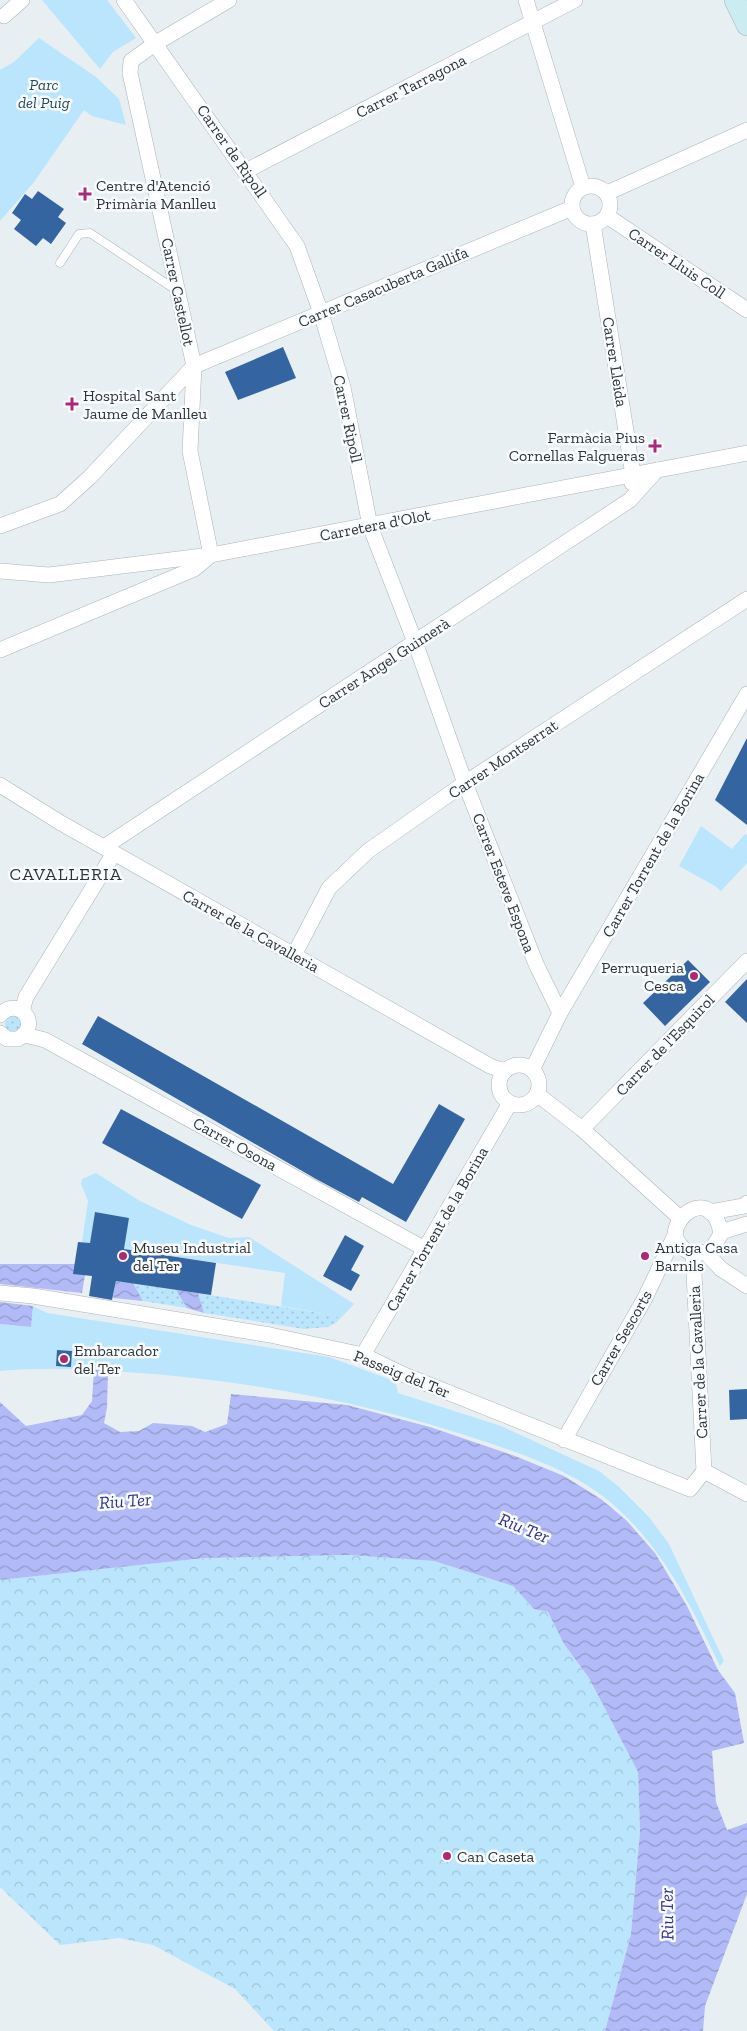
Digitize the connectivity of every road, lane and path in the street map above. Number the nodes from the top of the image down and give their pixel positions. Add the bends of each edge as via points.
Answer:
1 (22, 0) edge
2 (124, 0) edge
3 (229, 0) edge
4 (526, 0) edge
5 (575, 0) edge
6 (735, 0) edge
7 (1, 15) edge
8 (533, 23) junction
9 (747, 25) edge
10 (156, 43) junction
11 (747, 130) edge
12 (246, 171) junction
13 (584, 187) junction
14 (607, 193) junction
15 (572, 208) junction
16 (608, 216) junction
17 (593, 224) junction
18 (60, 263) dead end
19 (178, 291) junction
20 (747, 310) edge
21 (321, 313) junction
22 (194, 366) junction
23 (747, 453) edge
24 (657, 470) junction
25 (633, 475) junction
26 (630, 500) junction
27 (0, 526) edge
28 (370, 526) junction
29 (211, 555) junction
30 (0, 570) edge
31 (747, 599) edge
32 (415, 642) junction
33 (0, 650) edge
34 (747, 694) edge
35 (465, 784) junction
36 (0, 785) edge
37 (109, 850) junction
38 (294, 955) junction
39 (747, 961) edge
40 (560, 1013) junction
41 (14, 1016) edge
42 (1, 1038) edge
43 (532, 1070) junction
44 (505, 1071) junction
45 (537, 1094) junction
46 (510, 1103) junction
47 (582, 1129) junction
48 (747, 1204) edge
49 (710, 1212) junction
50 (680, 1218) junction
51 (747, 1224) edge
52 (720, 1232) junction
53 (675, 1235) junction
54 (425, 1249) junction
55 (700, 1253) junction
56 (747, 1286) edge
57 (0, 1293) edge
58 (363, 1355) junction
59 (564, 1440) junction
60 (704, 1471) junction
61 (747, 1494) edge

1 - 7 street
2 - 10 street, Carrer de Ripoll
3 - 10 street, Carrer Castellot
4 - 8 street
5 - 8 street, Carrer Tarragona
6 - 9 street
8 - 12 street, Carrer Tarragona
8 - 13 street
10 - 12 street, Carrer de Ripoll
10 - 19 street, Carrer Castellot via 131,61 130,73
11 - 14 street
12 - 21 street, Carrer de Ripoll via 297,246
13 - 14 street via 594,185
13 - 15 street via 573,198
14 - 16 street via 611,202
15 - 17 street via 580,221
15 - 21 street, Carrer Casacuberta Gallifa
16 - 17 street
16 - 20 street, Carrer Lluis Coll
17 - 25 street, Carrer Lleida
18 - 19 lane via 80,234 90,233
19 - 22 street, Carrer Castellot
21 - 22 street, Carrer Casacuberta Gallifa
21 - 28 street, Carrer Ripoll via 343,387
22 - 27 street via 90,477 60,504
22 - 29 street, Carrer Castellot via 190,451
23 - 24 street, Carretera d'Olot
24 - 25 street, Carretera d'Olot
24 - 26 street, Carrer Angel Guimerà
25 - 26 street, Carrer Lleida
25 - 28 street, Carretera d'Olot
26 - 32 street, Carrer Angel Guimerà
28 - 29 street, Carretera d'Olot
28 - 32 street, Carrer Esteve Espona
29 - 30 street, Carretera d'Olot via 50,575
29 - 33 street via 194,568
31 - 35 street, Carrer Montserrat
32 - 35 street, Carrer Esteve Espona
32 - 37 street, Carrer Angel Guimerà
34 - 40 street, Carrer Torrent de la Borina
35 - 38 street, Carrer Montserrat via 368,851 342,875 329,888
35 - 40 street, Carrer Esteve Espona via 536,964
36 - 37 street, Carrer de la Cavalleria
37 - 38 street, Carrer de la Cavalleria
37 - 41 street
38 - 44 street, Carrer de la Cavalleria via 490,1066
39 - 47 street, Carrer de l'Esquirol
40 - 43 street, Carrer Torrent de la Borina
41 - 42 street, Carrer Osona via 15,1040
41 - 54 street, Carrer Osona via 46,1040
43 - 44 street via 515,1066
43 - 45 street via 539,1083
44 - 46 street via 499,1089
45 - 46 street via 523,1105
45 - 47 street
46 - 54 street, Carrer Torrent de la Borina
47 - 50 street
48 - 49 street
49 - 50 street via 695,1209
49 - 52 street via 716,1218
50 - 53 street
51 - 52 street
52 - 55 street via 717,1244
53 - 55 street via 681,1247
53 - 59 street, Carrer Sescorts via 645,1298
54 - 58 street, Carrer Torrent de la Borina
55 - 56 street
55 - 60 street, Carrer de la Cavalleria
57 - 58 street, Passeig del Ter via 270,1335
58 - 59 street, Passeig del Ter
59 - 60 street, Passeig del Ter via 690,1489
60 - 61 street

